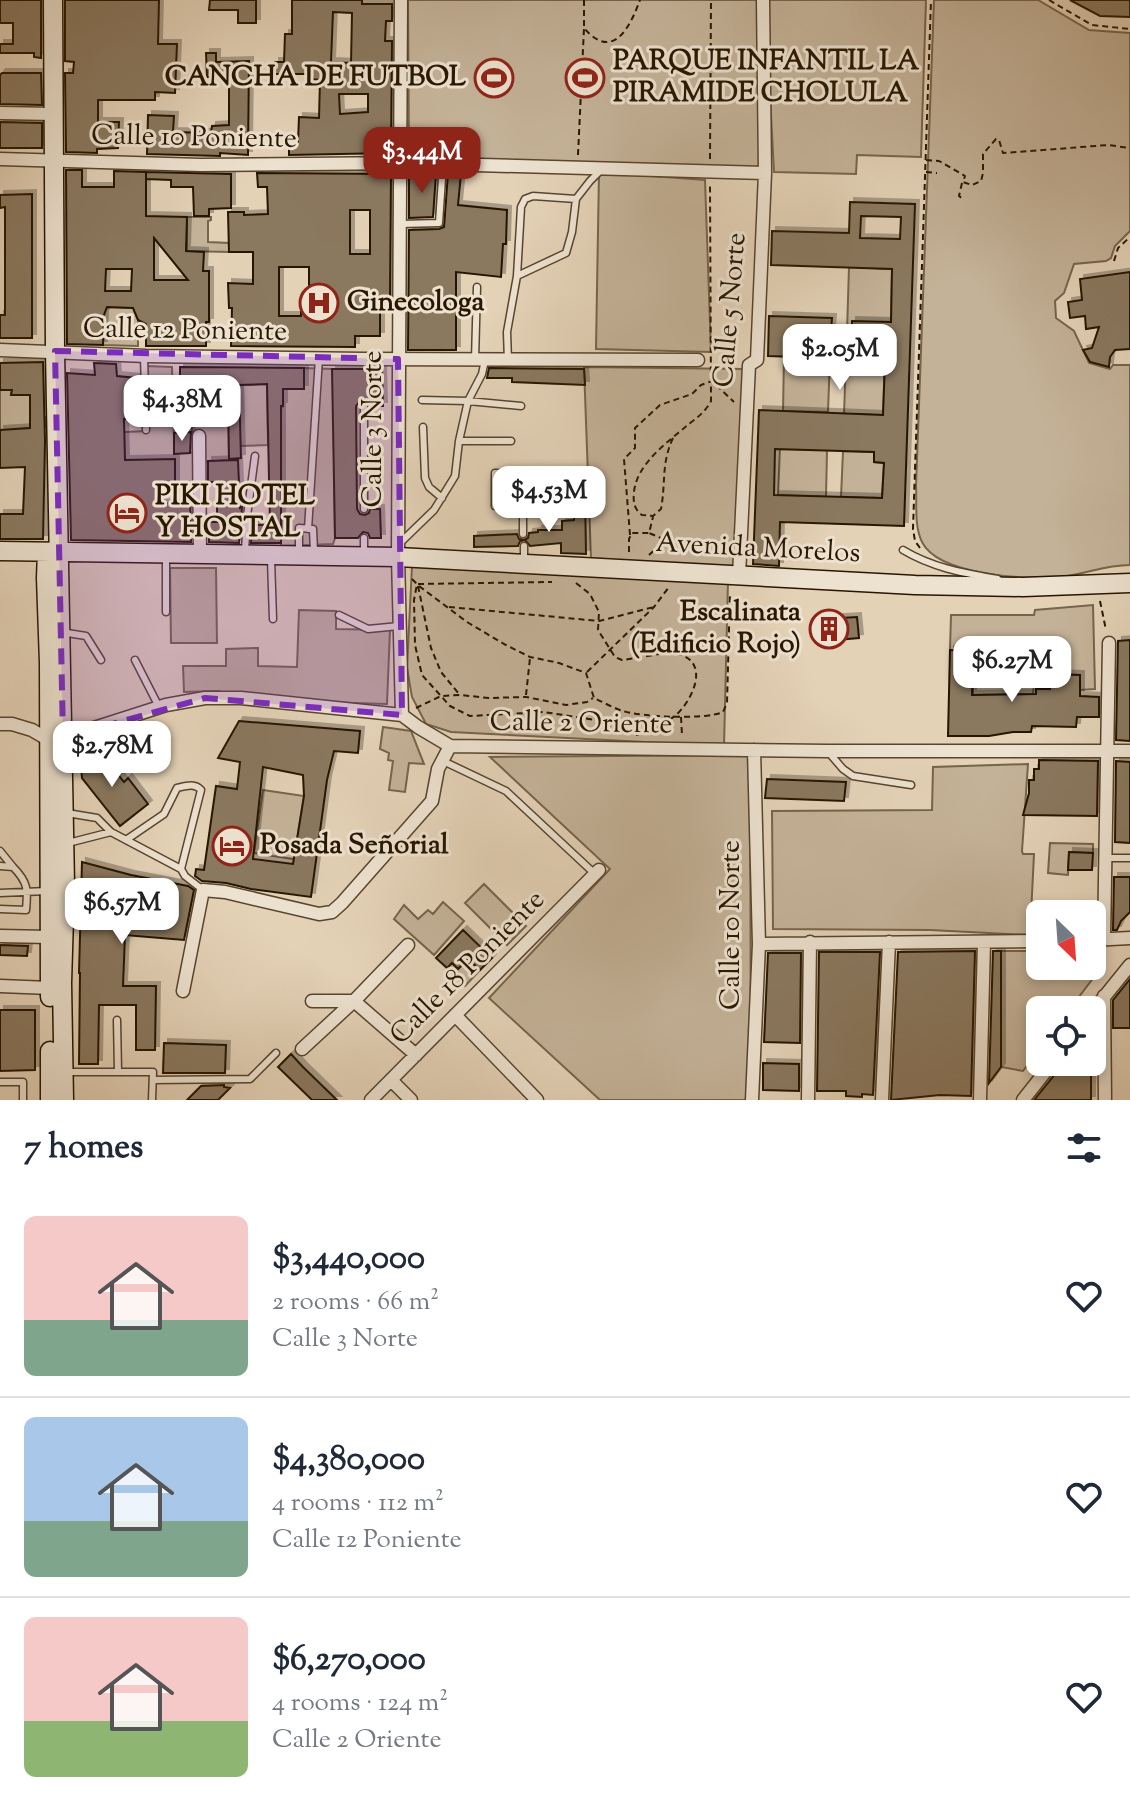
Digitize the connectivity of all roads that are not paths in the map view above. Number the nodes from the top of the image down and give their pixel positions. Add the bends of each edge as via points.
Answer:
1 (53, 0) edge
2 (401, 0) edge
3 (763, 0) edge
4 (1, 113) edge
5 (54, 114) junction
6 (0, 159) edge
7 (54, 160) junction
8 (401, 163) junction
9 (443, 164) junction
10 (603, 169) junction
11 (765, 173) junction
12 (576, 199) junction
13 (400, 224) junction
14 (517, 276) junction
15 (477, 287) dead end
16 (0, 350) edge
17 (55, 351) junction
18 (144, 356) junction
19 (319, 358) junction
20 (398, 359) junction
21 (480, 360) junction
22 (698, 360) dead end
23 (508, 361) junction
24 (422, 400) dead end
25 (468, 401) junction
26 (364, 406) dead end
27 (521, 406) dead end
28 (423, 427) dead end
29 (146, 430) dead end
30 (199, 436) dead end
31 (459, 441) junction
32 (511, 441) dead end
33 (255, 456) dead end
34 (442, 498) junction
35 (522, 507) junction
36 (364, 509) dead end
37 (308, 529) junction
38 (523, 534) dead end
39 (903, 550) dead end
40 (0, 551) edge
41 (52, 552) junction
42 (166, 554) junction
43 (200, 554) junction
44 (245, 555) junction
45 (271, 555) junction
46 (307, 556) junction
47 (398, 556) junction
48 (734, 576) junction
49 (1130, 583) edge
50 (1047, 586) junction
51 (166, 612) dead end
52 (339, 615) dead end
53 (273, 619) dead end
54 (399, 626) junction
55 (61, 632) junction
56 (1109, 643) road end
57 (101, 660) dead end
58 (135, 660) dead end
59 (159, 707) junction
60 (402, 715) junction
61 (6, 724) edge
62 (56, 739) junction
63 (450, 746) junction
64 (754, 750) junction
65 (827, 751) junction
66 (1106, 751) junction
67 (1130, 751) edge
68 (443, 761) junction
69 (911, 785) dead end
70 (64, 813) junction
71 (111, 832) junction
72 (126, 840) junction
73 (65, 844) junction
74 (0, 851) edge
75 (1105, 858) junction
76 (1130, 858) edge
77 (0, 866) edge
78 (13, 867) junction
79 (181, 869) junction
80 (597, 872) joint
81 (203, 890) junction
82 (28, 891) junction
83 (51, 891) junction
84 (0, 893) edge
85 (1101, 900) edge
86 (0, 909) edge
87 (0, 936) edge
88 (50, 937) junction
89 (1130, 938) edge
90 (1106, 940) edge
91 (1026, 941) edge
92 (810, 942) junction
93 (889, 942) junction
94 (984, 942) junction
95 (759, 944) junction
96 (408, 945) dead end
97 (1130, 965) edge
98 (0, 986) edge
99 (50, 988) junction
100 (183, 991) dead end
101 (1104, 996) edge
102 (312, 1001) dead end
103 (354, 1001) junction
104 (455, 1015) junction
105 (117, 1020) dead end
106 (302, 1049) dead end
107 (276, 1053) dead end
108 (416, 1055) junction
109 (63, 1072) junction
110 (118, 1072) junction
111 (1042, 1076) edge
112 (1105, 1076) edge
113 (153, 1080) junction
114 (391, 1080) junction
115 (0, 1082) edge
116 (23, 1100) edge
117 (50, 1100) edge
118 (64, 1100) edge
119 (152, 1100) edge
120 (371, 1100) edge
121 (411, 1100) edge
122 (537, 1100) edge
123 (752, 1100) edge
124 (808, 1100) edge
125 (882, 1100) edge
126 (980, 1100) edge
127 (1023, 1100) edge
128 (1105, 1100) edge

1 - 5 main road
2 - 8 street, Calle 3 Norte
3 - 11 street, Calle 5 Norte
4 - 5 street
5 - 7 main road
6 - 7 street, Calle 10 Poniente
7 - 8 street, Calle 10 Poniente
7 - 17 main road
8 - 9 street, Calle 10 Poniente
8 - 13 street, Calle 3 Norte
9 - 10 street, Calle 10 Poniente
9 - 13 lane via 439,223
10 - 11 street, Calle 10 Poniente
10 - 12 lane
11 - 48 street, Calle 5 Norte via 757,360 749,365
12 - 14 lane via 566,253
12 - 14 lane via 525,199
13 - 20 street, Calle 3 Norte
14 - 23 lane via 507,332
15 - 21 lane
16 - 17 street, Calle 12 Poniente
17 - 18 street, Calle 12 Poniente
17 - 41 main road
18 - 19 street, Calle 12 Poniente
18 - 29 lane
19 - 20 street, Calle 12 Poniente via 364,364
19 - 37 lane
20 - 21 street, Calle 12 Poniente
20 - 47 street, Calle 3 Norte
21 - 23 street, Calle 12 Poniente
21 - 25 lane via 482,374
22 - 23 street, Calle 12 Poniente
24 - 25 lane
25 - 27 lane
25 - 31 lane
26 - 36 lane
28 - 34 lane via 425,478
30 - 43 street
31 - 32 lane
31 - 34 lane via 455,476
33 - 44 lane
34 - 47 lane
35 - 35 lane via 523,474 495,473 495,506
35 - 38 lane
37 - 46 lane via 313,529
37 - 46 lane via 299,528
39 - 50 lane via 922,562 958,572
40 - 41 main road, Avenida Morelos
41 - 42 main road, Avenida Morelos
41 - 55 main road
41 - 62 main road via 46,578
42 - 43 main road, Avenida Morelos
42 - 51 lane
43 - 44 main road, Avenida Morelos
44 - 45 main road, Avenida Morelos
45 - 46 main road, Avenida Morelos
45 - 53 lane
46 - 47 main road, Avenida Morelos via 364,547
47 - 48 main road, Avenida Morelos via 524,555 630,570
47 - 54 street, Calle 3 Norte
48 - 50 main road, Avenida Morelos
49 - 50 main road, Avenida Morelos
52 - 54 lane via 368,629
54 - 60 street, Calle 3 Norte
55 - 57 lane via 86,636
55 - 62 main road
56 - 66 street
58 - 59 lane
59 - 60 street, Calle 2 Oriente via 241,698
59 - 62 street, Calle 2 Oriente
60 - 63 street, Calle 2 Oriente
61 - 62 street
62 - 70 main road
62 - 83 main road
63 - 64 street, Calle 2 Oriente
63 - 68 street
64 - 65 street, Calle 2 Oriente
64 - 95 street, Calle 10 Norte
65 - 66 street, Calle 2 Oriente
65 - 69 lane via 853,776
66 - 67 street, Calle 2 Oriente
66 - 75 street
68 - 80 lane via 506,791
68 - 81 street via 432,801 332,912 319,914
70 - 71 lane via 97,818
70 - 73 main road
71 - 72 lane
71 - 73 lane
72 - 79 lane
72 - 79 lane via 164,814 177,788 199,788
73 - 109 main road
74 - 78 lane
75 - 76 lane
75 - 85 street
77 - 78 lane
78 - 82 lane
79 - 81 lane
80 - 104 street, Calle 18 Poniente
81 - 100 street
82 - 83 lane
82 - 84 lane
82 - 86 lane via 26,910
83 - 88 main road
87 - 88 street
88 - 99 main road
89 - 90 street
91 - 94 street
92 - 93 street
92 - 95 street
92 - 124 street
93 - 94 street
93 - 125 street
94 - 126 street
95 - 123 street, Calle 10 Norte
96 - 103 street
97 - 101 street
98 - 99 street
99 - 117 main road
102 - 103 street
103 - 106 street
103 - 108 street
104 - 108 street, Calle 18 Poniente
104 - 122 street
105 - 110 lane
107 - 113 lane via 250,1079
108 - 114 street, Calle 18 Poniente
109 - 110 lane
109 - 118 main road
110 - 113 lane via 153,1072
111 - 127 street
112 - 128 street
113 - 119 lane
114 - 120 street, Calle 18 Poniente
114 - 121 street
115 - 116 lane via 23,1082

